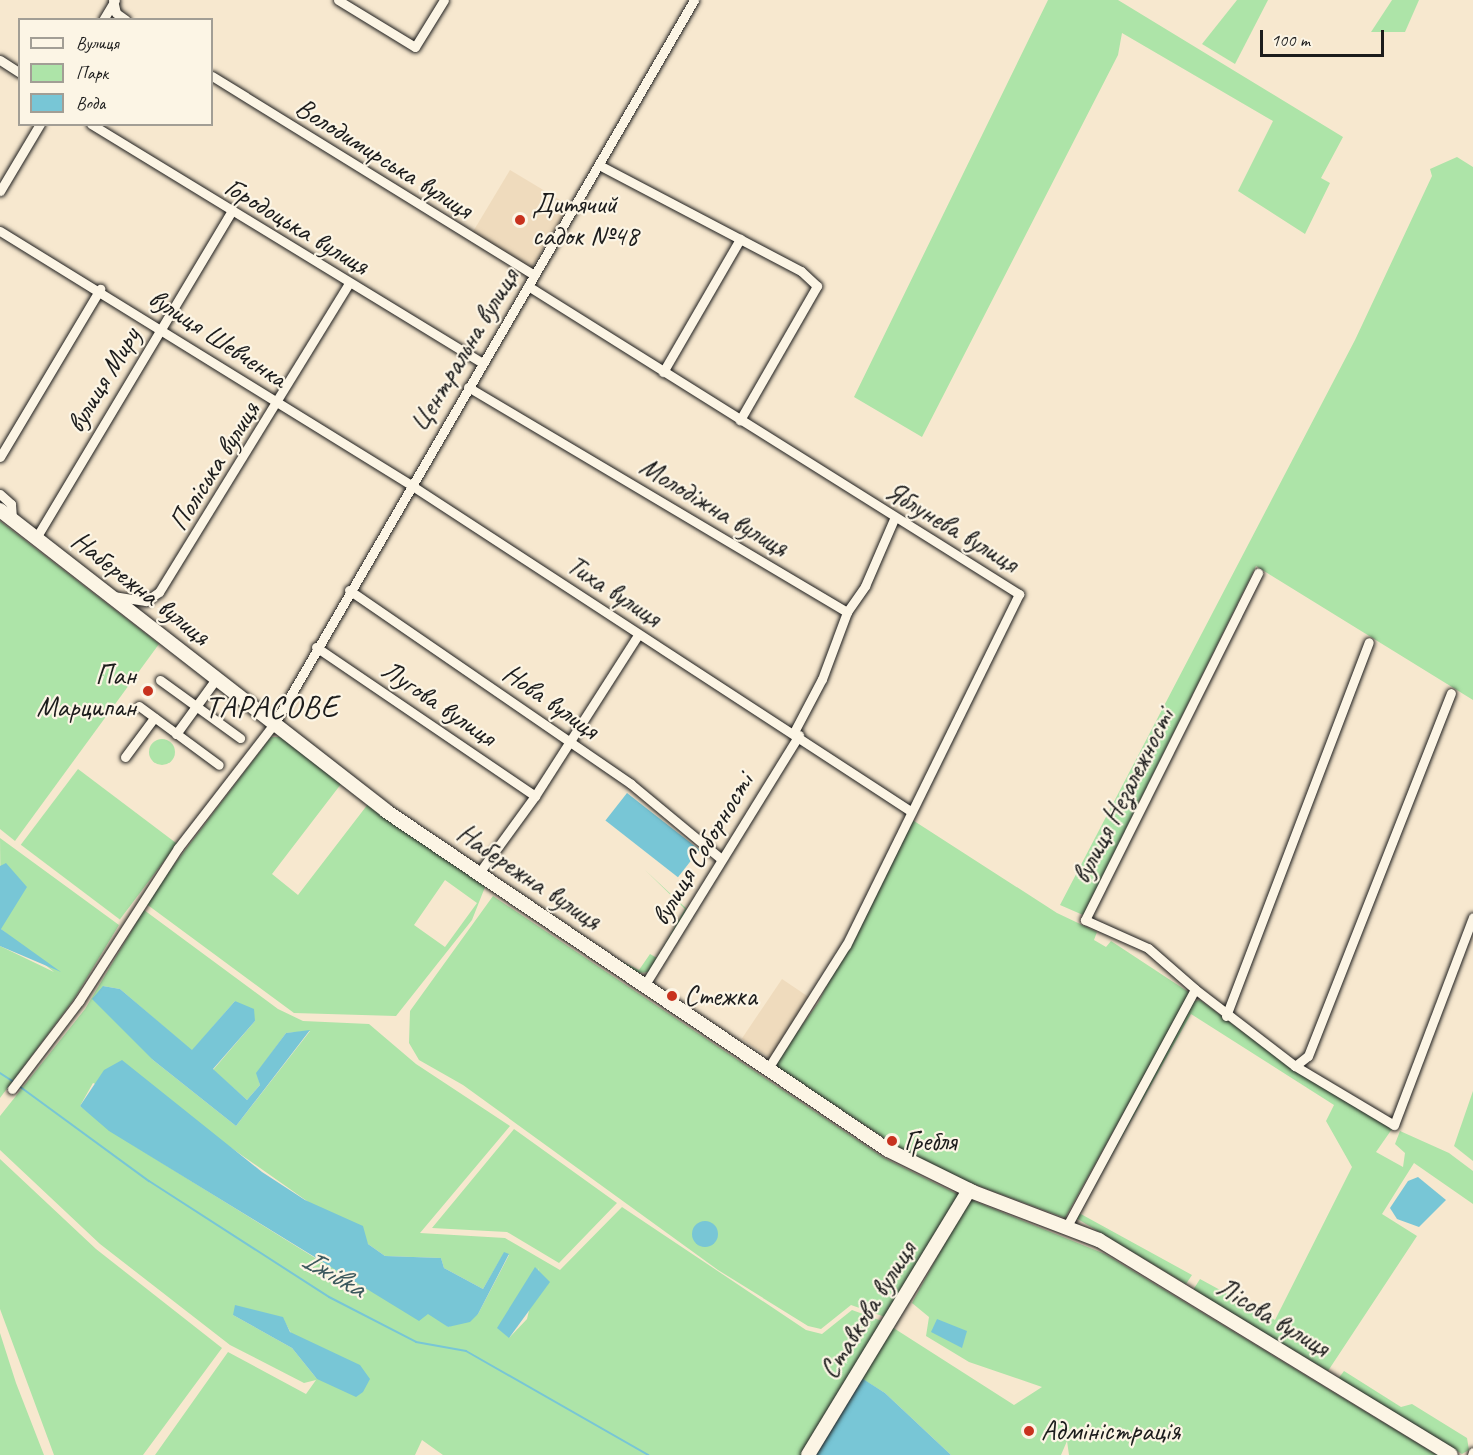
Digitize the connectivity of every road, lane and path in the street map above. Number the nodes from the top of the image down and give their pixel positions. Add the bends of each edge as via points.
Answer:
1 (114, 0) edge
2 (338, 0) edge
3 (444, 0) edge
4 (694, 0) edge
5 (104, 18) edge
6 (123, 18) edge
7 (0, 60) edge
8 (18, 72) edge
9 (213, 77) edge
10 (39, 126) edge
11 (95, 126) edge
12 (599, 165) junction
13 (0, 191) edge
14 (230, 214) junction
15 (0, 231) edge
16 (740, 239) junction
17 (534, 275) junction
18 (349, 283) junction
19 (528, 286) junction
20 (100, 289) junction
21 (161, 327) junction
22 (482, 363) junction
23 (663, 372) junction
24 (468, 387) junction
25 (279, 404) junction
26 (740, 420) junction
27 (0, 457) edge
28 (411, 485) junction
29 (0, 494) edge
30 (0, 510) edge
31 (894, 519) junction
32 (12, 520) junction
33 (36, 538) junction
34 (1258, 573) dead end
35 (349, 590) junction
36 (108, 595) junction
37 (847, 612) junction
38 (638, 635) junction
39 (1369, 642) dead end
40 (316, 647) junction
41 (216, 679) junction
42 (160, 680) dead end
43 (1451, 693) dead end
44 (139, 706) dead end
45 (196, 706) junction
46 (154, 718) junction
47 (274, 724) junction
48 (796, 733) junction
49 (176, 734) junction
50 (240, 738) dead end
51 (571, 741) junction
52 (125, 757) dead end
53 (219, 765) dead end
54 (536, 796) junction
55 (909, 810) junction
56 (720, 858) junction
57 (479, 873) junction
58 (1473, 917) edge
59 (644, 986) junction
60 (1195, 989) junction
61 (1226, 1016) junction
62 (1295, 1066) junction
63 (767, 1070) junction
64 (12, 1089) dead end
65 (969, 1190) junction
66 (1067, 1226) junction
67 (808, 1455) edge
68 (1451, 1455) edge

1 - 5 street
1 - 6 street via 116,13
2 - 3 street via 415,47
4 - 12 street, Центральна вулиця
7 - 8 street
9 - 17 street, Володимирська вулиця
10 - 13 street
11 - 14 street, Городоцька вулиця
12 - 16 street
12 - 17 street, Центральна вулиця
14 - 18 street, Городоцька вулиця
14 - 21 street, вулиця Миру
15 - 20 street, вулиця Шевченка
16 - 23 street
16 - 26 street via 801,271 817,286
17 - 19 street, Центральна вулиця
18 - 22 street, Городоцька вулиця
18 - 25 street, Поліська вулиця
19 - 22 street, Центральна вулиця
19 - 23 street, Яблунева вулиця
20 - 21 street, вулиця Шевченка
20 - 27 street
21 - 25 street, вулиця Шевченка
21 - 33 street, вулиця Миру
22 - 24 street, Центральна вулиця
23 - 26 street, Яблунева вулиця
24 - 28 street, Центральна вулиця
24 - 37 street, Молодіжна вулиця
25 - 28 street, вулиця Шевченка
25 - 36 street, Поліська вулиця via 159,592 146,601
26 - 31 street, Яблунева вулиця
28 - 35 street, Центральна вулиця
28 - 38 street, Тиха вулиця
29 - 32 street via 11,504
30 - 32 street, Набережна вулиця
31 - 37 street via 865,586
31 - 55 street, Яблунева вулиця via 1019,594
32 - 33 street, Набережна вулиця
33 - 36 street, Набережна вулиця
34 - 60 street, вулиця Незалежності via 1085,920 1148,948
35 - 40 street, Центральна вулиця
35 - 51 street, Нова вулиця
36 - 41 street, Набережна вулиця
37 - 48 street
38 - 48 street, Тиха вулиця
38 - 51 street
39 - 61 street
40 - 47 street, Центральна вулиця
40 - 54 street, Лугова вулиця
41 - 45 street
41 - 47 street, Набережна вулиця
42 - 45 street
43 - 62 street via 1308,1056
44 - 46 street
45 - 49 street
45 - 50 street
46 - 49 street
46 - 52 street
47 - 57 street, Набережна вулиця
47 - 64 street, Центральна вулиця via 126,923 79,1001
48 - 55 street, Тиха вулиця
48 - 56 street, вулиця Соборності
49 - 53 street
51 - 54 street
51 - 56 street, Нова вулиця
54 - 57 street
55 - 63 street, Яблунева вулиця via 846,945
56 - 59 street, вулиця Соборності
57 - 59 street, Набережна вулиця
58 - 62 street, вулиця Незалежності via 1394,1125
59 - 63 street, Набережна вулиця
60 - 61 street, вулиця Незалежності
60 - 66 street
61 - 62 street, вулиця Незалежності
63 - 65 street, Набережна вулиця via 888,1150
65 - 66 street, Набережна вулиця
65 - 67 street, Ставкова вулиця
66 - 68 street, Лісова вулиця via 1099,1240

